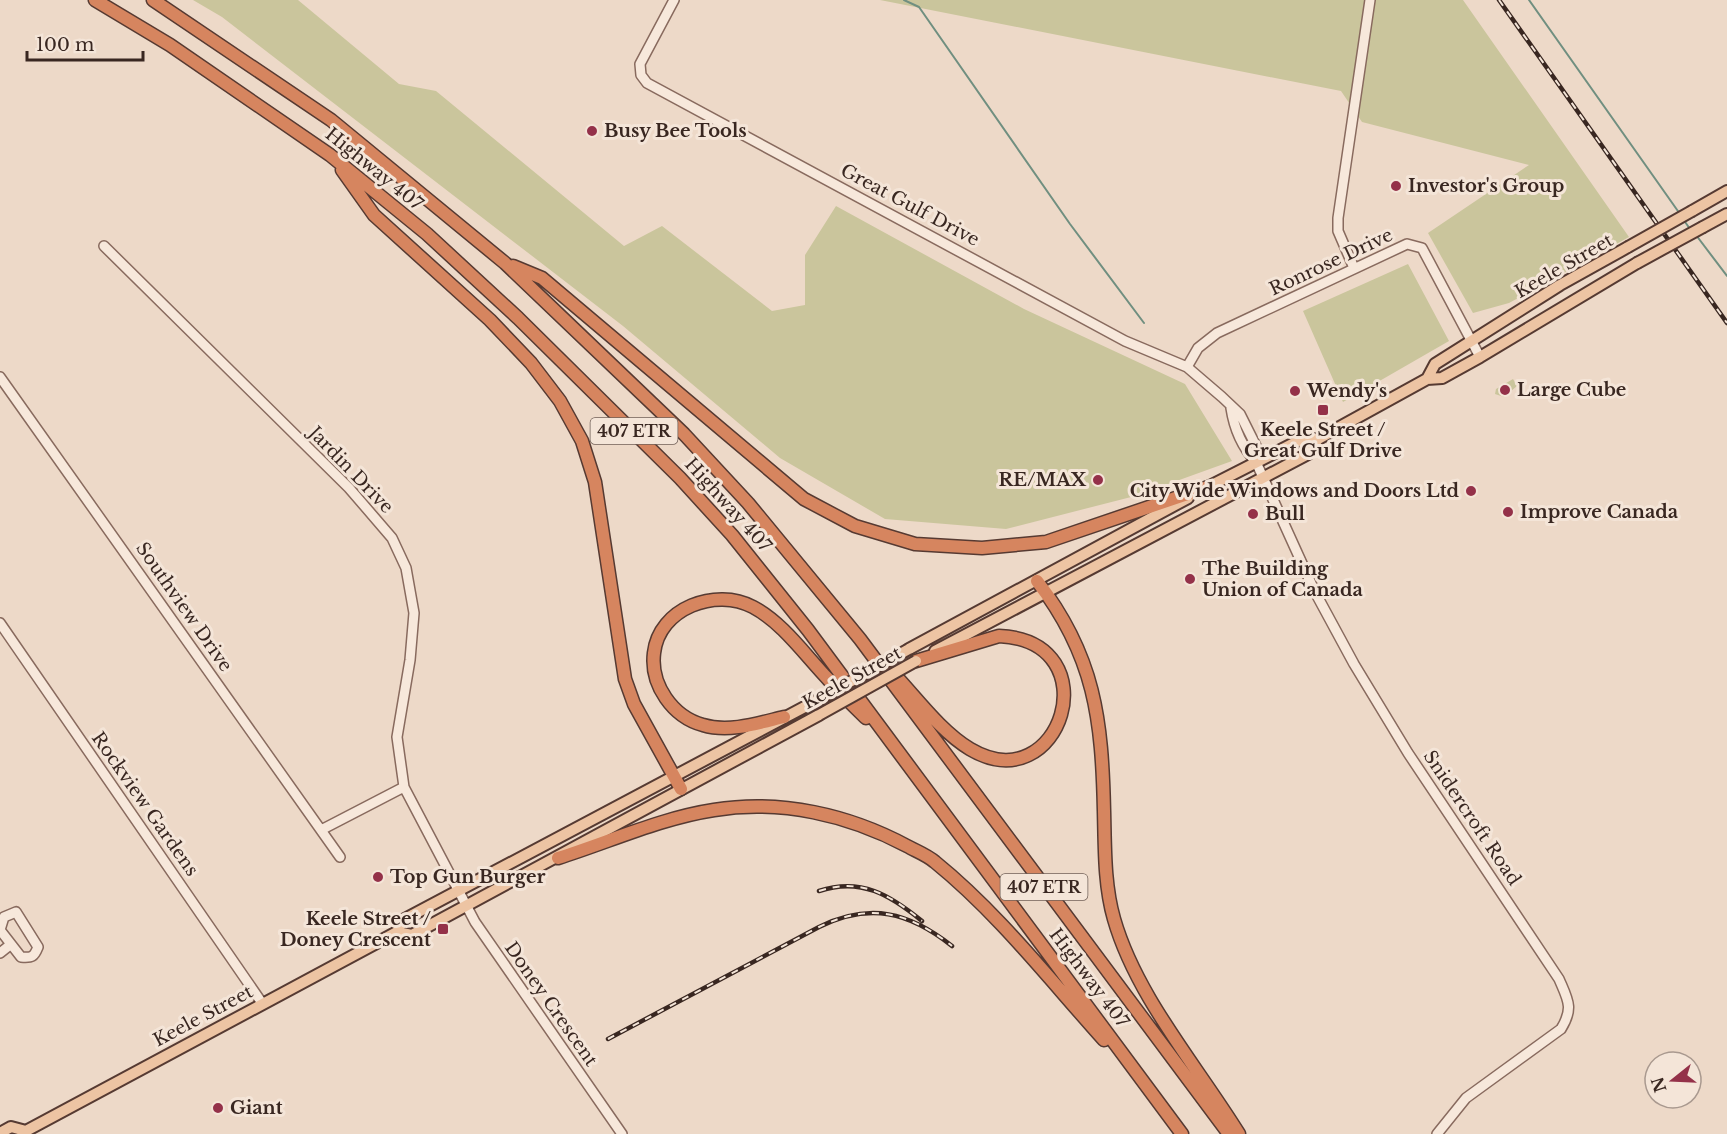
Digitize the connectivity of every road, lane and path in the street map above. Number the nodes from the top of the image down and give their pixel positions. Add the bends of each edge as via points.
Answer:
1 (95, 0) edge
2 (153, 0) edge
3 (674, 0) edge
4 (1370, 0) edge
5 (330, 155) junction
6 (1727, 191) edge
7 (1727, 214) edge
8 (104, 246) dead end
9 (505, 263) junction
10 (1354, 268) junction
11 (1472, 342) junction
12 (1480, 357) junction
13 (1187, 367) junction
14 (0, 376) edge
15 (1427, 379) junction
16 (1318, 439) junction
17 (1256, 462) junction
18 (1263, 478) junction
19 (1208, 487) junction
20 (1037, 581) junction
21 (1046, 592) junction
22 (0, 623) edge
23 (860, 639) junction
24 (916, 662) junction
25 (784, 717) junction
26 (895, 747) junction
27 (674, 776) junction
28 (404, 787) junction
29 (681, 789) junction
30 (321, 830) junction
31 (340, 857) dead end
32 (558, 858) junction
33 (459, 890) junction
34 (467, 906) junction
35 (397, 932) junction
36 (10, 945) junction
37 (0, 952) edge
38 (262, 1003) junction
39 (1152, 1094) junction
40 (26, 1132) edge
41 (0, 1133) edge
42 (622, 1134) edge
43 (1182, 1134) edge
44 (1229, 1134) edge
45 (1239, 1134) edge
46 (1437, 1134) edge

1 - 5 highway, Highway 407 / 407 ETR via 170,45
2 - 9 highway, Highway 407 / 407 ETR via 331,120
3 - 13 street, Great Gulf Drive via 640,64 647,83 1125,341
4 - 10 street via 1338,218 1338,231
5 - 26 highway, Highway 407 / 407 ETR via 427,234 518,318 686,484 765,575
5 - 27 highway via 374,215 490,320 560,401 582,441 596,482 626,679 634,704
6 - 11 main road, Keele Street, bridge via 1522,308
7 - 12 main road, Keele Street, bridge
8 - 28 street, Jardin Drive via 349,488 392,538 406,568 414,613 397,737
9 - 19 highway via 542,278 804,499 855,526 915,544 982,548 1046,542
9 - 23 highway, Highway 407 / 407 ETR via 716,467
10 - 11 street, Ronrose Drive via 1407,244 1422,248
10 - 13 street, Ronrose Drive via 1217,333 1198,348
11 - 12 street, Ronrose Drive
11 - 15 main road, Keele Street via 1435,364
12 - 15 main road, Keele Street via 1442,378
13 - 17 street, Great Gulf Drive via 1232,408 1247,453
14 - 30 street, Southview Drive
15 - 16 main road, Keele Street
16 - 17 main road, Keele Street via 1302,439
16 - 18 main road, Keele Street via 1308,454
17 - 18 street, Snidercroft Road
17 - 19 main road, Keele Street
18 - 21 main road, Keele Street
18 - 46 street, Snidercroft Road via 1315,592 1354,664 1408,753 1558,979 1569,1005 1569,1015 1561,1029 1466,1098
19 - 20 main road, Keele Street
20 - 21 highway
20 - 25 main road, Keele Street, bridge
21 - 24 main road, Keele Street
21 - 45 highway via 1094,692 1103,769 1108,892 1123,944 1154,1004
22 - 38 street, Rockview Gardens
23 - 24 highway via 971,749 988,757 1011,760 1035,752 1054,734 1065,686 1056,663 1034,644 999,636
23 - 44 highway, Highway 407 / 407 ETR
24 - 29 main road, Keele Street, bridge
25 - 26 highway via 724,728 684,718 667,701 656,679 654,653 660,633 678,613 699,601 720,598 754,607 802,650
25 - 27 main road, Keele Street
26 - 39 highway, Highway 407 / 407 ETR
27 - 29 highway
27 - 33 main road, Keele Street
28 - 30 street
28 - 33 street, Jardin Drive
29 - 32 main road, Keele Street
30 - 31 street, Southview Drive
32 - 34 main road, Keele Street
32 - 39 highway via 716,809 770,807 832,814 879,831 933,861 1000,924
33 - 34 street, Doney Crescent
33 - 35 main road, Keele Street via 403,920
34 - 35 main road, Keele Street via 412,935
34 - 42 street, Doney Crescent via 505,968
35 - 38 main road, Keele Street
36 - 36 street via 21,957 30,958 38,947 16,912 4,916 0,930
36 - 37 street
38 - 40 main road, Keele Street
39 - 43 highway, Highway 407 / 407 ETR
40 - 41 main road, Keele Street via 11,1127

